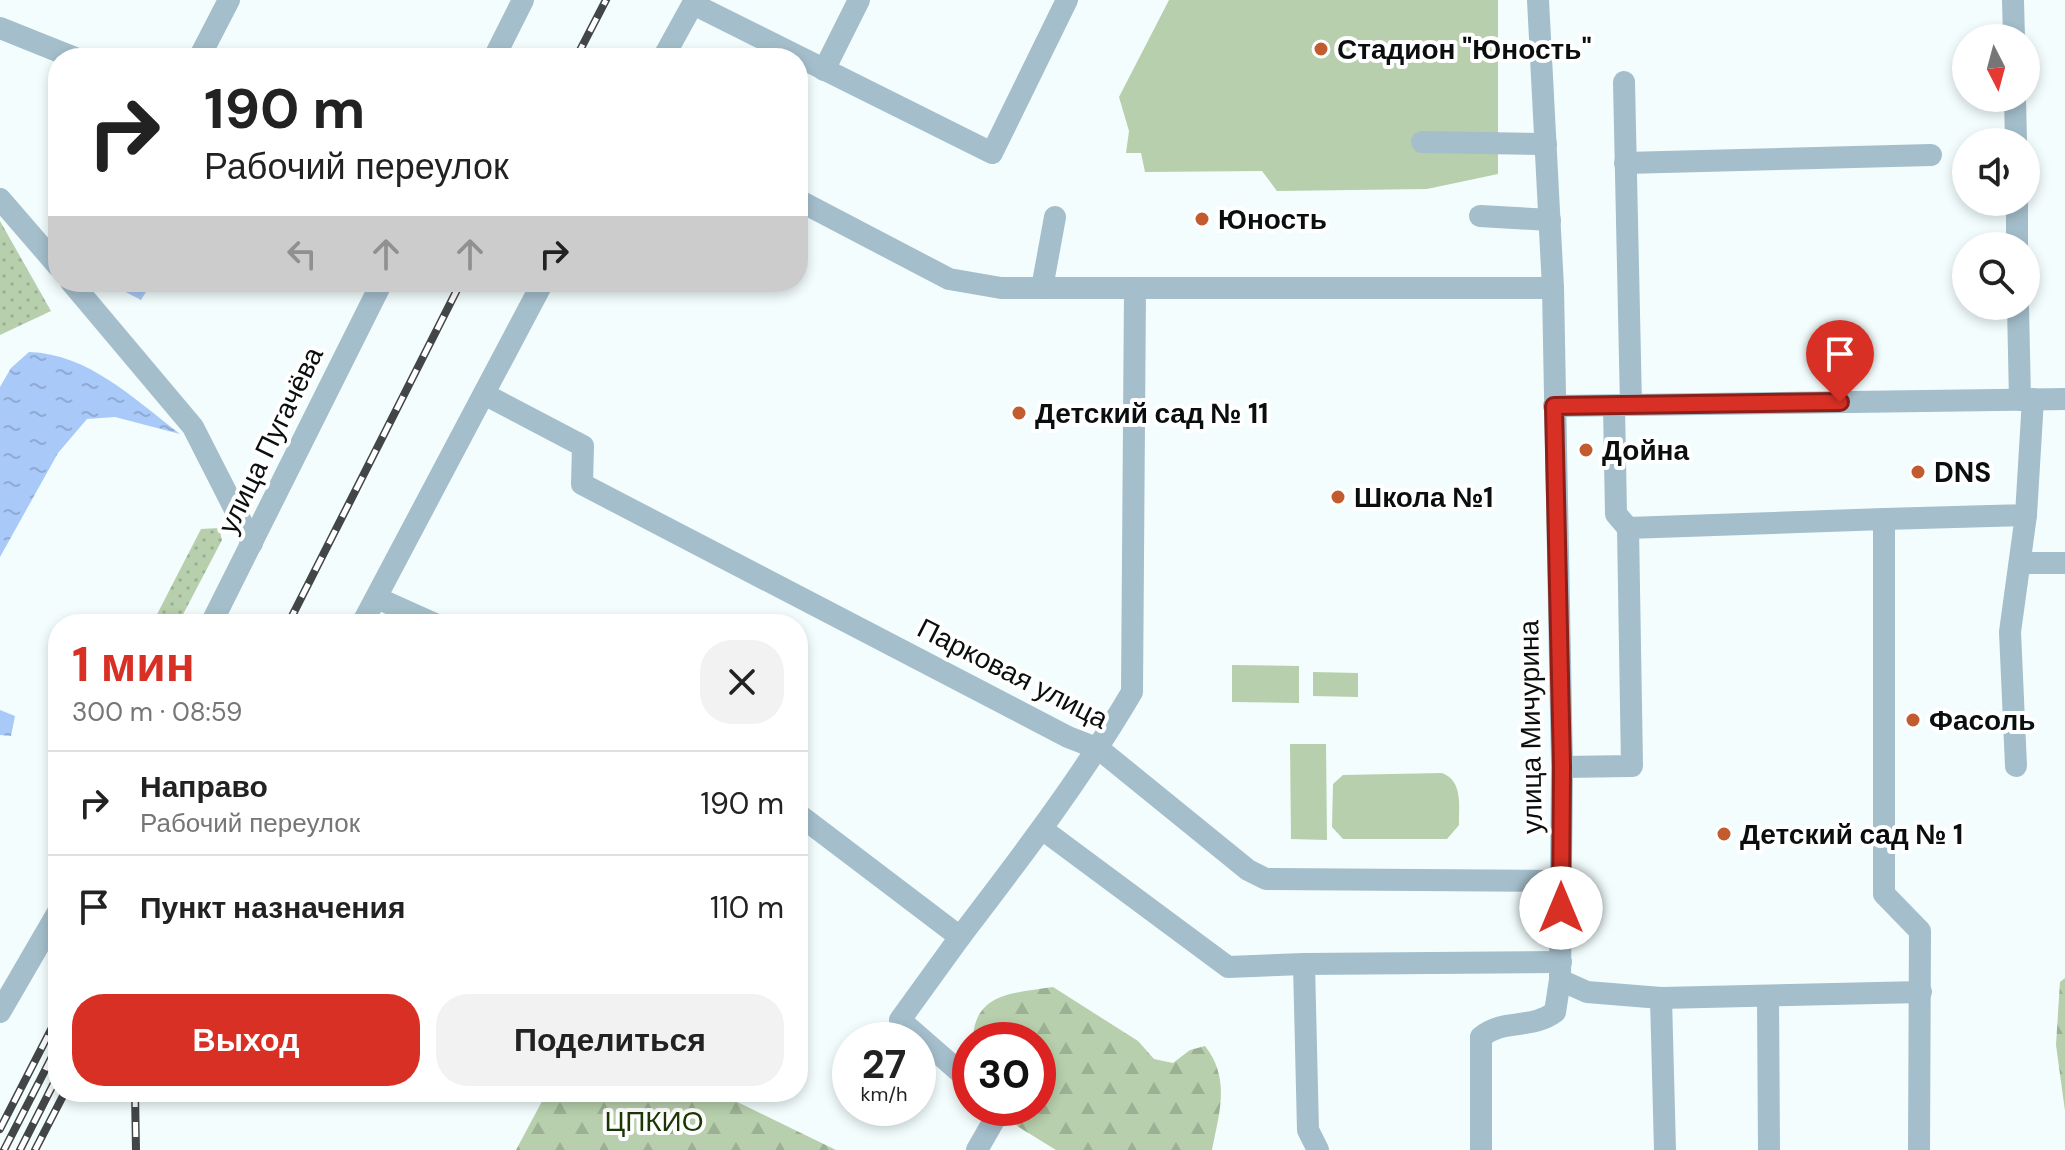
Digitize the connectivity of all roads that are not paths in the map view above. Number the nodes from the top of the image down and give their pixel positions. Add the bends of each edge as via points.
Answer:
1 (229, 0) edge
2 (523, 0) edge
3 (859, 0) edge
4 (1067, 0) edge
5 (1538, 0) edge
6 (2013, 0) edge
7 (694, 2) edge
8 (2014, 24) edge
9 (0, 28) edge
10 (50, 48) edge
11 (204, 48) edge
12 (499, 48) edge
13 (669, 48) edge
14 (782, 48) edge
15 (808, 62) edge
16 (824, 70) junction
17 (1624, 82) dead end
18 (1422, 142) dead end
19 (1546, 144) junction
20 (1931, 155) dead end
21 (1625, 163) junction
22 (0, 199) edge
23 (808, 205) edge
24 (1480, 216) dead end
25 (1055, 217) dead end
26 (1550, 220) junction
27 (48, 254) edge
28 (1042, 288) junction
29 (1553, 288) junction
30 (1135, 289) junction
31 (79, 292) edge
32 (377, 292) edge
33 (538, 292) edge
34 (2019, 320) edge
35 (484, 394) junction
36 (2065, 399) edge
37 (2026, 400) junction
38 (1554, 406) junction
39 (1622, 406) junction
40 (2026, 515) junction
41 (1884, 519) junction
42 (1628, 528) junction
43 (252, 543) junction
44 (2020, 563) junction
45 (2065, 563) edge
46 (377, 598) junction
47 (216, 614) edge
48 (368, 614) edge
49 (413, 614) edge
50 (1099, 749) junction
51 (2016, 766) dead end
52 (1562, 767) junction
53 (808, 822) edge
54 (1042, 829) junction
55 (1561, 881) junction
56 (48, 929) edge
57 (960, 937) junction
58 (1304, 964) junction
59 (1560, 971) junction
60 (1921, 992) junction
61 (1768, 997) junction
62 (1661, 998) junction
63 (0, 1012) edge
64 (952, 1065) edge
65 (991, 1126) edge
66 (977, 1150) edge
67 (1318, 1150) edge
68 (1481, 1150) edge
69 (1665, 1150) edge
70 (1769, 1150) edge
71 (1919, 1150) edge

1 - 11 street
2 - 12 street
3 - 16 street
4 - 16 street via 992,153
5 - 19 street, улица Мичурина
6 - 8 street
7 - 13 street
7 - 14 street
9 - 10 street
15 - 16 street
17 - 21 street
18 - 19 street
19 - 26 street, улица Мичурина
20 - 21 street
21 - 39 street
22 - 27 street
23 - 28 street via 949,279
24 - 26 street
25 - 28 street
26 - 29 street, улица Мичурина
28 - 30 street
29 - 30 street
29 - 38 street, улица Мичурина
30 - 50 street via 1132,692
31 - 43 street via 193,427
32 - 43 street, улица Пугачёва
33 - 35 street
34 - 37 street
35 - 46 street
35 - 50 street, Парковая улица via 583,446 582,484
36 - 37 street
37 - 39 street
37 - 40 street
38 - 39 street
38 - 52 street, улица Мичурина
39 - 42 street via 1616,514
40 - 41 street
40 - 44 street
41 - 42 street
41 - 60 street via 1884,894 1920,931
42 - 52 street via 1632,766
43 - 47 street, улица Пугачёва
44 - 45 street
44 - 51 street via 2010,654
46 - 48 street
46 - 49 street
50 - 54 street
50 - 55 street, Парковая улица via 1266,879
52 - 55 street, улица Мичурина
53 - 57 street
54 - 57 street
54 - 58 street via 1228,967
55 - 59 street, улица Мичурина
56 - 63 street
57 - 64 street via 900,1020
58 - 59 street
58 - 67 street via 1308,1130
59 - 62 street via 1587,992
59 - 68 street, улица Мичурина via 1555,1012 1542,1022 1493,1027 1481,1037
60 - 61 street
60 - 71 street
61 - 62 street
61 - 70 street
62 - 69 street
65 - 66 street

